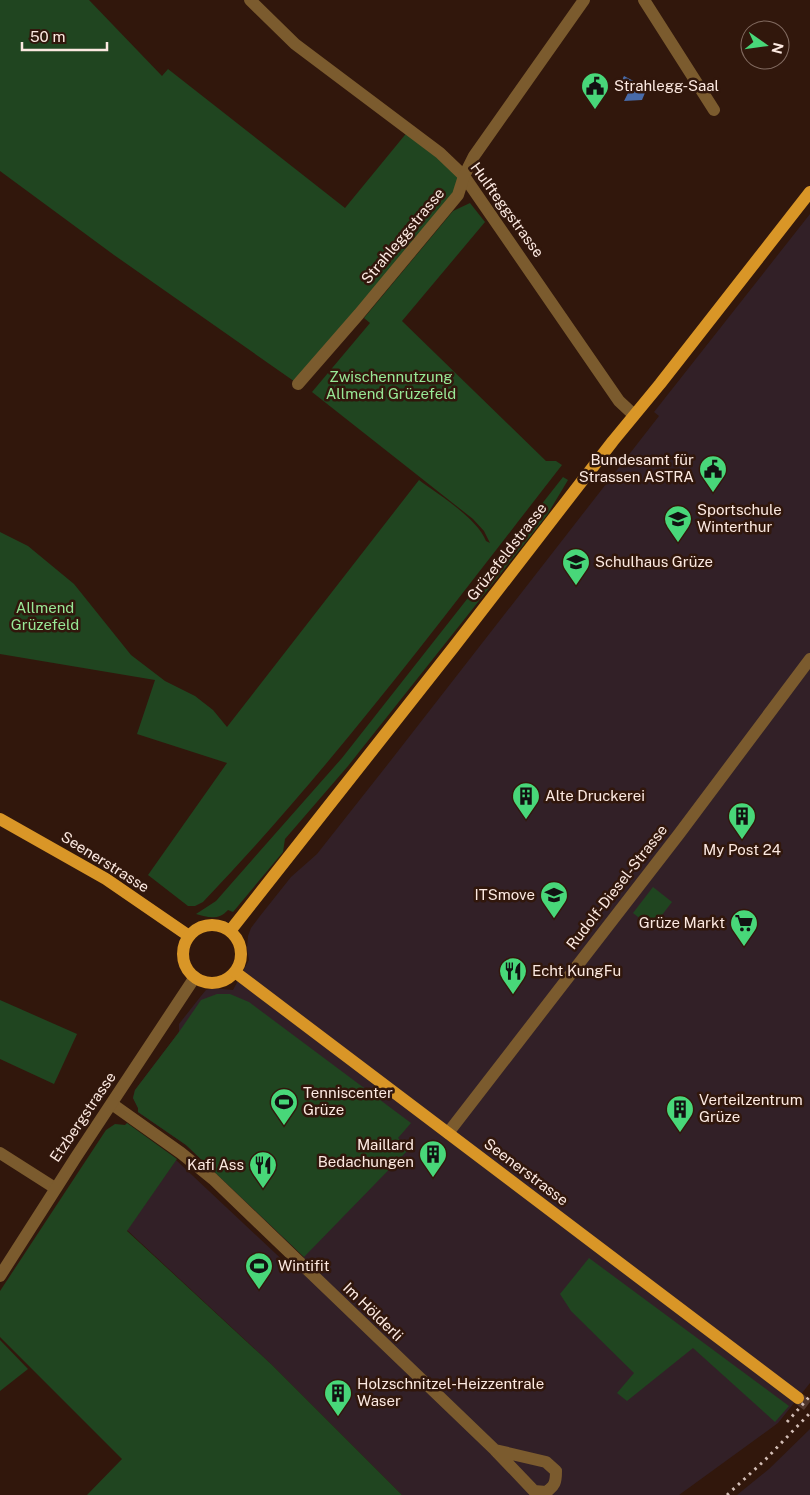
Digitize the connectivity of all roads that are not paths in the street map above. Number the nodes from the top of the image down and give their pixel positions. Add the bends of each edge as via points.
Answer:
1 (250, 0) edge
2 (584, 0) edge
3 (644, 0) edge
4 (714, 110) dead end
5 (464, 176) junction
6 (810, 192) edge
7 (298, 384) dead end
8 (634, 415) junction
9 (810, 659) edge
10 (0, 819) edge
11 (230, 931) junction
12 (189, 936) junction
13 (235, 972) junction
14 (195, 977) junction
15 (112, 1104) junction
16 (448, 1133) junction
17 (0, 1153) edge
18 (55, 1188) junction
19 (0, 1276) edge
20 (798, 1398) tunnel mouth
21 (495, 1450) junction

1 - 5 street, Hulfteggstrasse via 295,44 440,153
2 - 5 street, Strahleggstrasse via 474,156
3 - 4 street
5 - 7 street, Strahleggstrasse via 458,195
5 - 8 street, Hulfteggstrasse via 619,401
6 - 8 main road, Grüzefeldstrasse
8 - 11 main road, Grüzefeldstrasse
9 - 16 street, Rudolf-Diesel-Strasse
10 - 12 main road, Seenerstrasse via 106,879
11 - 12 main road via 213,925 204,926
11 - 13 main road via 240,946 240,964
12 - 14 main road via 183,954 185,964
13 - 14 main road via 220,982 210,983
13 - 16 main road, Seenerstrasse
14 - 15 street, Etzbergstrasse
15 - 18 street, Etzbergstrasse
15 - 21 street, Im Hölderli via 213,1180
16 - 20 main road, Seenerstrasse
17 - 18 street
18 - 19 street, Etzbergstrasse
21 - 21 street, Im Hölderli via 534,1491 546,1492 553,1487 556,1471 546,1462

